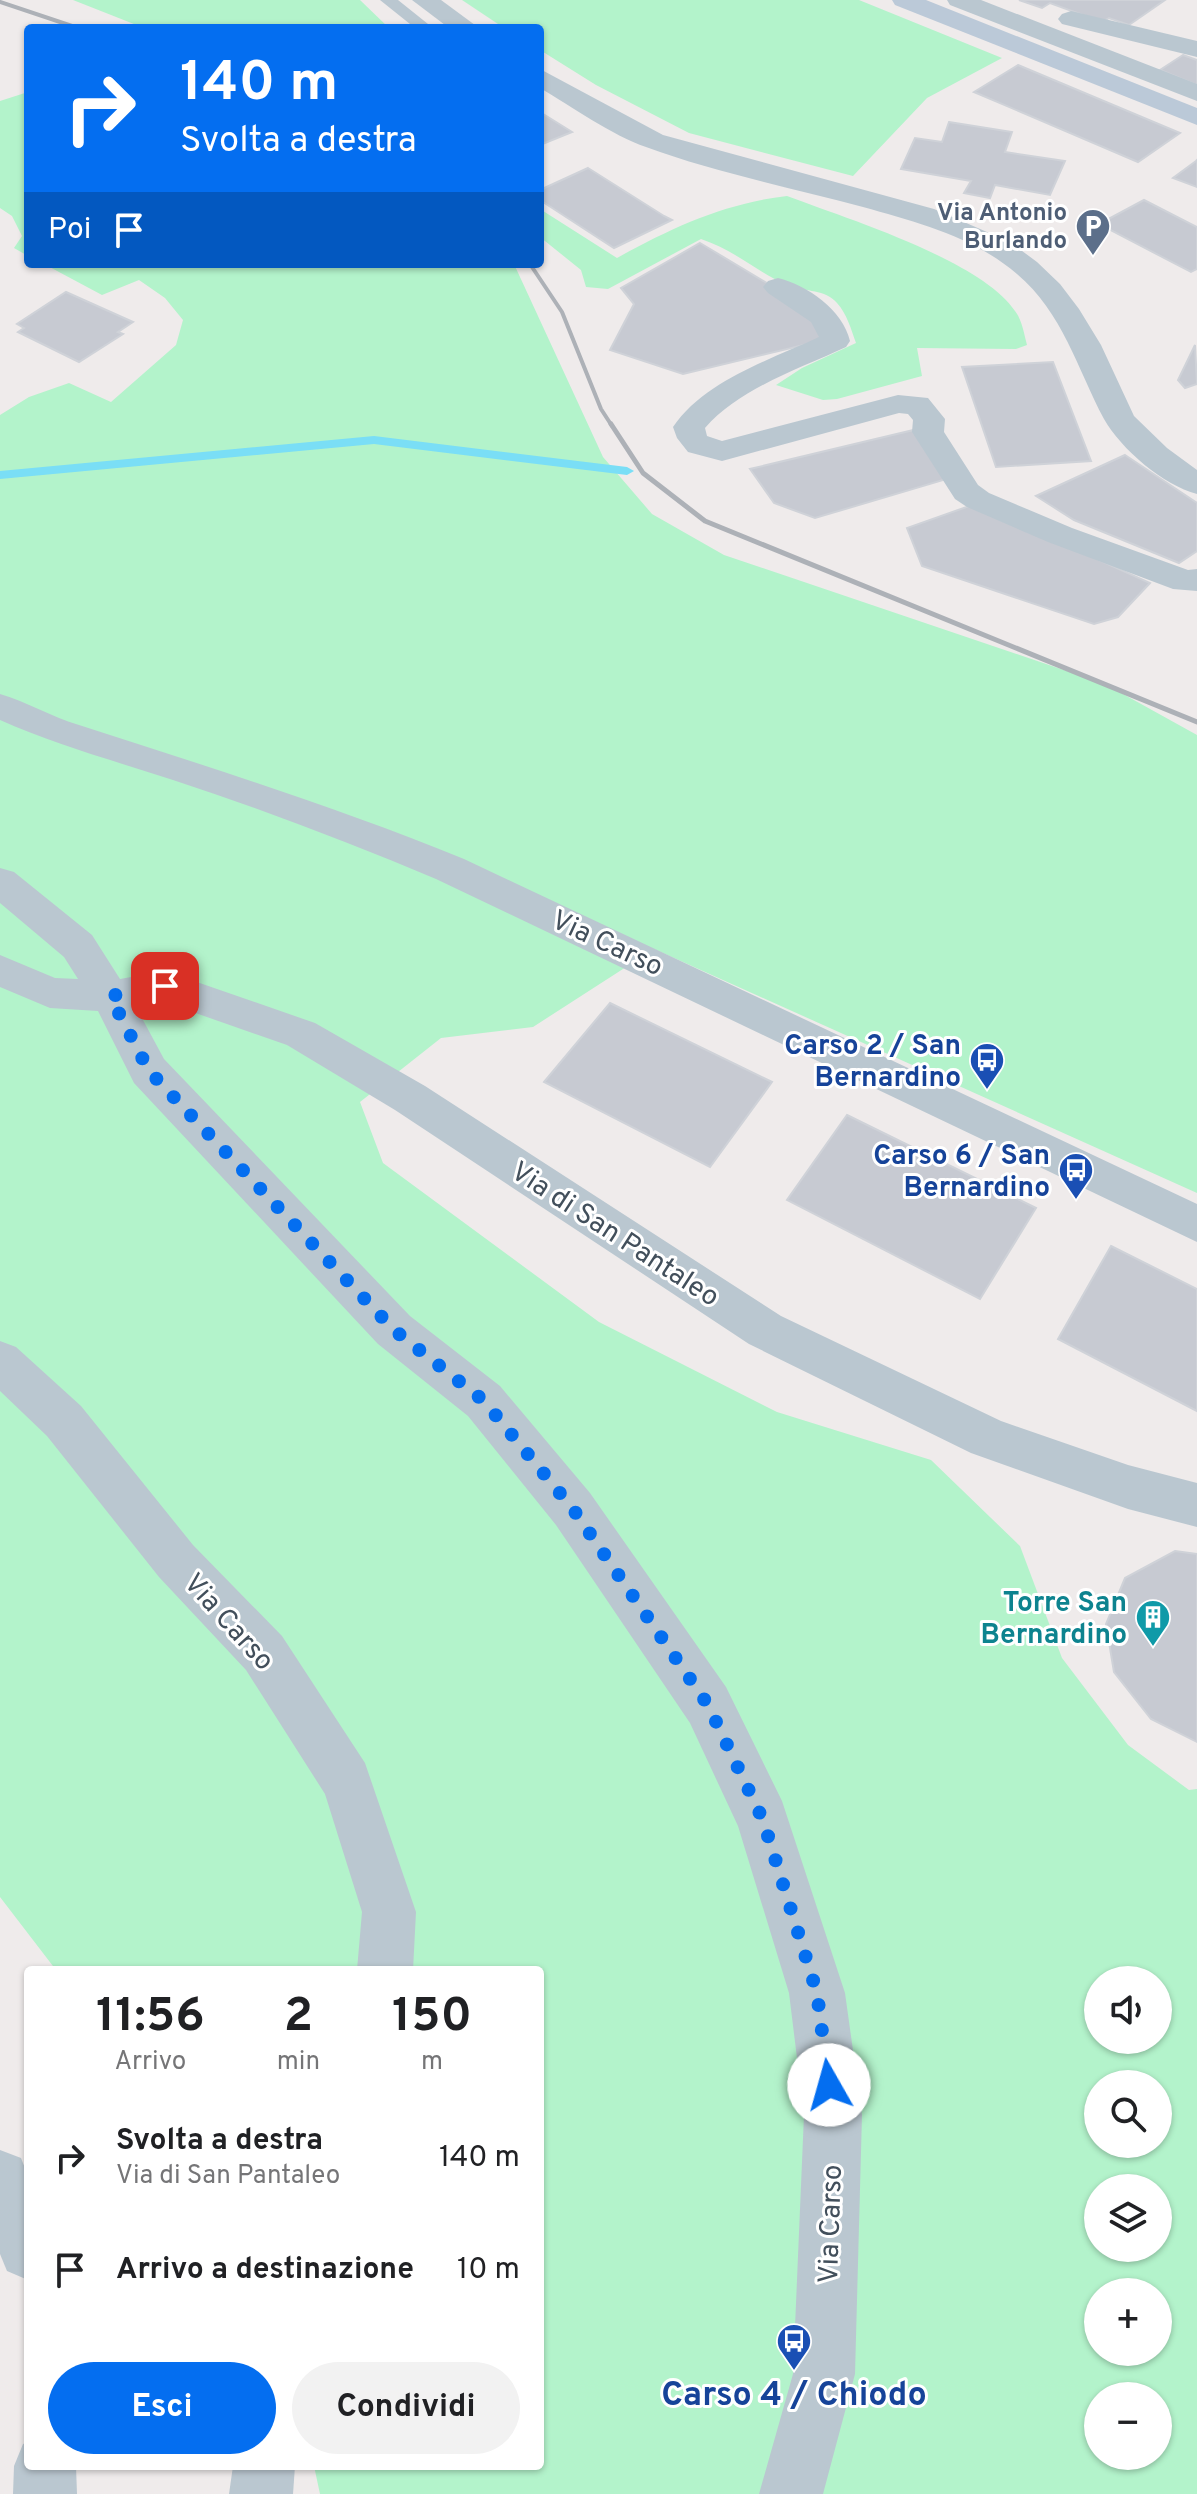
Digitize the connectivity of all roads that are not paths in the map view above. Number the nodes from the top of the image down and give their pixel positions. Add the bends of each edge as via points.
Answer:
1 (388, 0) edge
2 (424, 0) edge
3 (904, 0) edge
4 (959, 0) edge
5 (993, 0) edge
6 (420, 24) edge
7 (460, 24) edge
8 (1197, 49) edge
9 (544, 79) edge
10 (1197, 93) edge
11 (1197, 117) edge
12 (778, 287) dead end
13 (1197, 484) edge
14 (1197, 580) edge
15 (0, 706) edge
16 (0, 882) edge
17 (0, 970) edge
18 (110, 996) junction
19 (1197, 1224) edge
20 (0, 1361) edge
21 (1197, 1505) edge
22 (385, 1966) edge
23 (0, 2179) edge
24 (24, 2240) edge
25 (45, 2470) edge
26 (264, 2470) edge
27 (45, 2494) edge
28 (261, 2494) edge
29 (791, 2494) edge

1 - 6 lane
2 - 7 street
3 - 11 main road
4 - 10 street
5 - 8 street
9 - 13 street via 653,141 924,215 1007,252 1060,302 1081,334 1120,419 1154,455
12 - 14 street via 819,314 835,333 835,341 708,408 689,427 696,444 722,451 898,404 917,405 966,492 978,500 1185,581
15 - 19 street, Via Carso via 62,733 343,825 450,869
16 - 18 street, Via Carso via 78,946
17 - 18 street via 50,993
18 - 21 street, Via di San Pantaleo via 165,986 301,1034 410,1098 765,1330 988,1438
18 - 29 street, Via Carso via 149,1071 394,1330 484,1401 573,1509 708,1705 763,1820 817,1993 833,2115 824,2374
20 - 22 street, Via Carso via 64,1421 176,1561 264,1653 347,1781 389,1912
23 - 24 street
25 - 27 street
26 - 28 street

